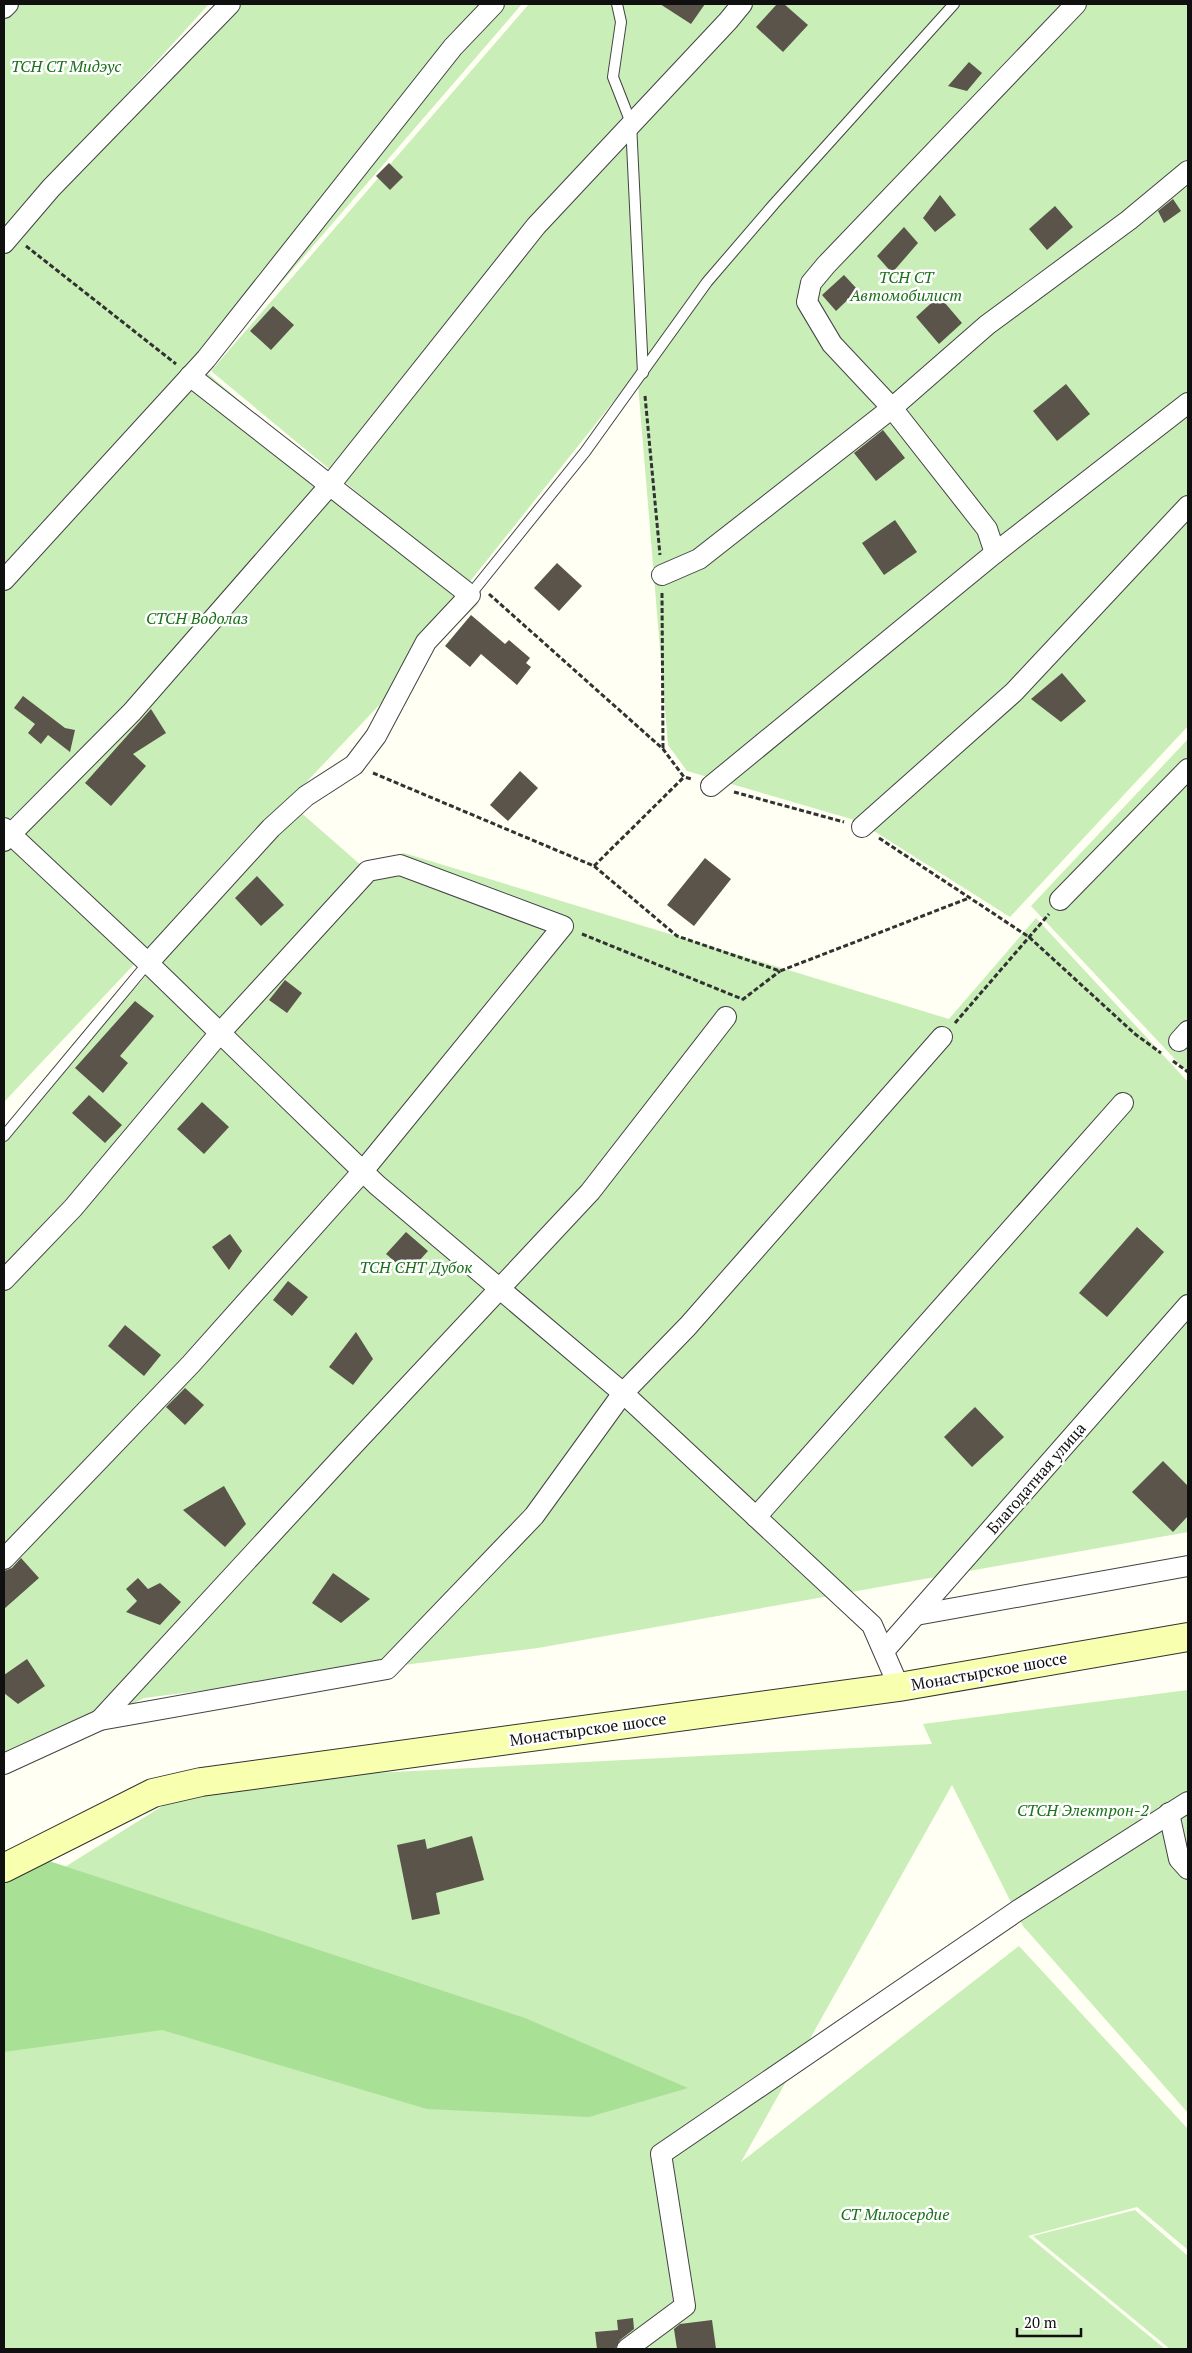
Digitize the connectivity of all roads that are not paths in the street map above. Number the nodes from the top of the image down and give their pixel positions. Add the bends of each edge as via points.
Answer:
1 (8, 4) edge
2 (230, 4) edge
3 (494, 4) edge
4 (617, 4) edge
5 (742, 4) edge
6 (954, 4) edge
7 (1076, 4) edge
8 (4, 8) edge
9 (631, 123) junction
10 (1188, 171) edge
11 (7, 239) edge
12 (643, 374) junction
13 (190, 376) junction
14 (1188, 403) edge
15 (892, 408) junction
16 (330, 485) junction
17 (1188, 506) edge
18 (995, 553) junction
19 (662, 575) dead end
20 (4, 580) edge
21 (475, 590) junction
22 (1188, 769) edge
23 (711, 786) road end
24 (862, 827) road end
25 (6, 835) edge
26 (1060, 900) road end
27 (148, 963) junction
28 (726, 1017) road end
29 (219, 1034) junction
30 (942, 1037) road end
31 (1123, 1103) dead end
32 (4, 1136) edge
33 (364, 1171) junction
34 (4, 1280) edge
35 (501, 1289) junction
36 (1188, 1304) edge
37 (624, 1393) junction
38 (756, 1516) junction
39 (4, 1559) edge
40 (1188, 1566) edge
41 (916, 1615) junction
42 (1188, 1637) edge
43 (884, 1652) junction
44 (899, 1686) junction
45 (100, 1720) junction
46 (4, 1764) edge
47 (1188, 1802) edge
48 (1169, 1813) junction
49 (4, 1868) edge
50 (1188, 1869) edge
51 (628, 2349) edge

1 - 8 street
2 - 11 street via 51,188
3 - 13 street via 453,47
4 - 9 lane via 621,22 613,77
5 - 9 street
6 - 12 lane via 707,282
7 - 15 street via 811,283 807,302 832,344
9 - 12 lane
9 - 16 street via 536,226
10 - 15 street via 1130,220 987,326
12 - 21 lane
13 - 16 street
13 - 20 street
14 - 18 street
15 - 18 street via 987,530
15 - 19 street via 699,559
16 - 21 street
16 - 25 street via 132,712
17 - 24 street via 1014,692
18 - 23 street
21 - 27 street via 426,642 376,736 354,765 306,796 270,828
22 - 26 street
25 - 27 street
27 - 29 street
27 - 32 lane
28 - 35 street via 590,1192
29 - 33 street
29 - 33 street via 368,871 400,865 563,926
29 - 34 street via 73,1208
30 - 37 street via 688,1326
31 - 38 street
33 - 35 street
33 - 39 street via 191,1364
35 - 37 street
35 - 45 street
36 - 41 street, Благодатная улица
37 - 38 street
37 - 45 street via 534,1516 387,1670
38 - 43 street via 872,1625
40 - 41 street
41 - 43 street, Благодатная улица
42 - 44 main road, Монастырское шоссе
43 - 44 street
44 - 49 main road, Монастырское шоссе via 201,1782 153,1793
45 - 46 street
47 - 48 street
48 - 50 street via 1180,1859
48 - 51 street via 1017,1911 661,2154 685,2306

